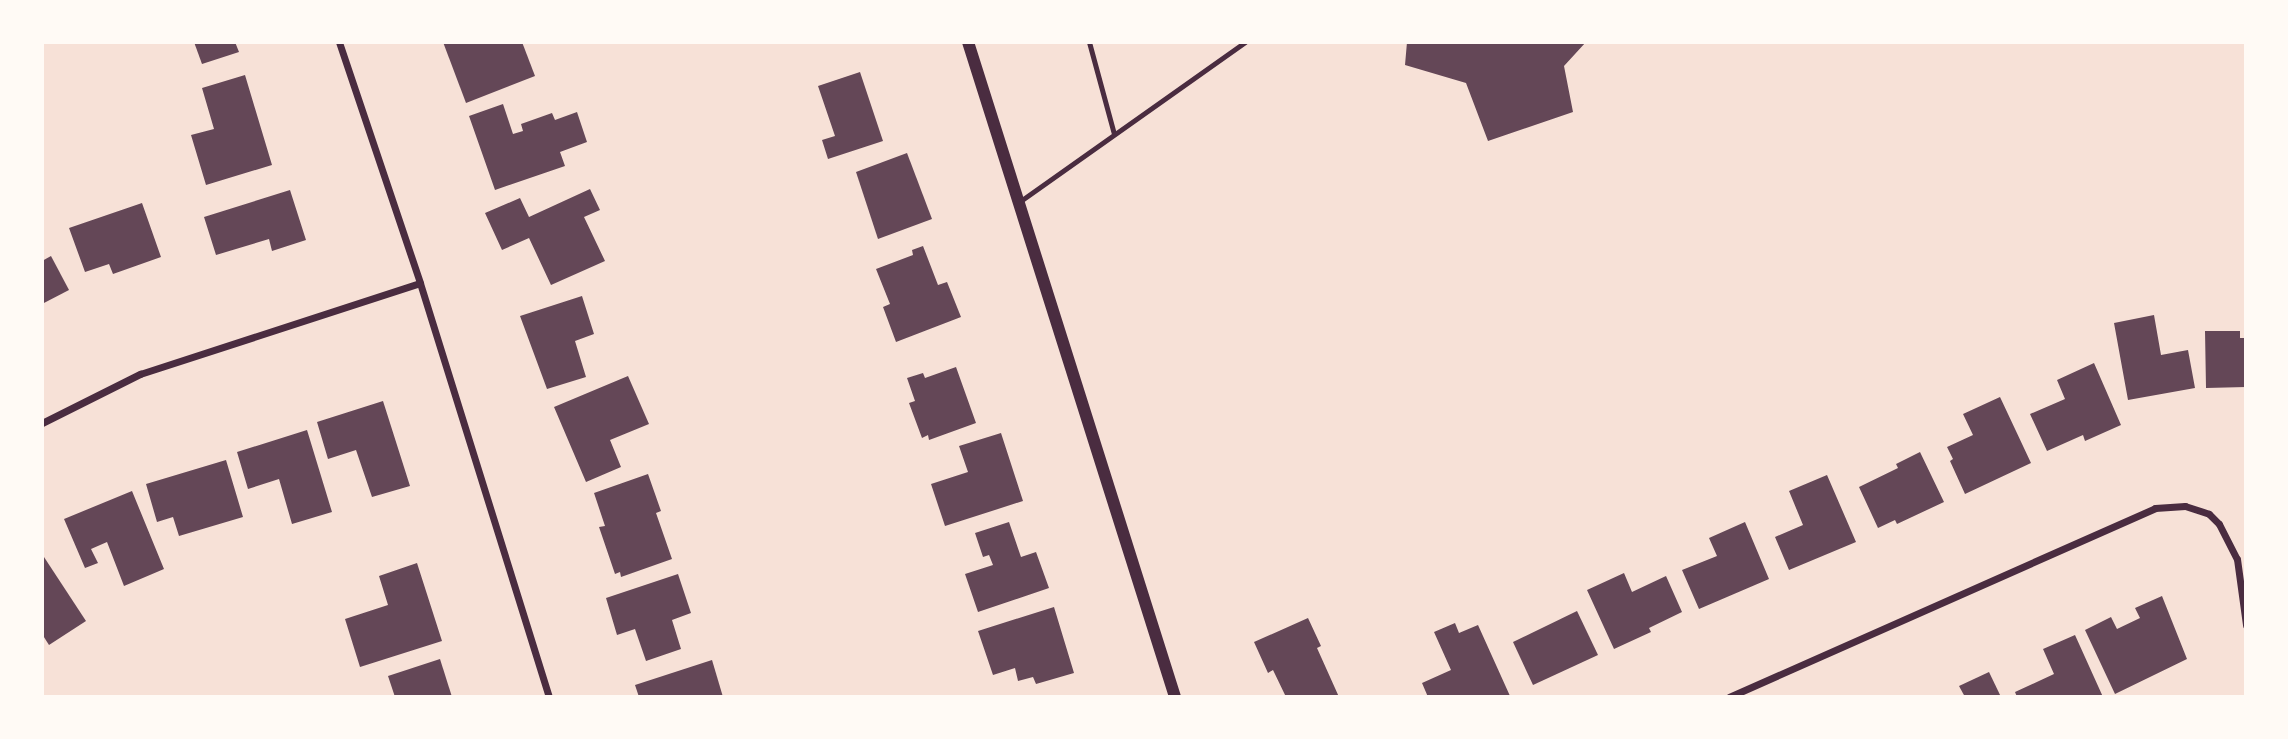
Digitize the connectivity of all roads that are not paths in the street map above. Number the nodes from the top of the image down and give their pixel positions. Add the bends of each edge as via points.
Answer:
1 (339, 42) edge
2 (968, 42) edge
3 (1089, 42) edge
4 (1245, 42) edge
5 (1114, 134) junction
6 (1019, 202) junction
7 (420, 284) junction
8 (42, 423) edge
9 (2246, 625) edge
10 (549, 697) edge
11 (1175, 697) edge
12 (1729, 697) edge

1 - 7 street
2 - 6 street
3 - 5 lane
4 - 5 lane
5 - 6 lane
6 - 11 street
7 - 8 street via 140,373
7 - 10 street
9 - 12 street via 2237,559 2219,524 2208,514 2185,506 2155,508

